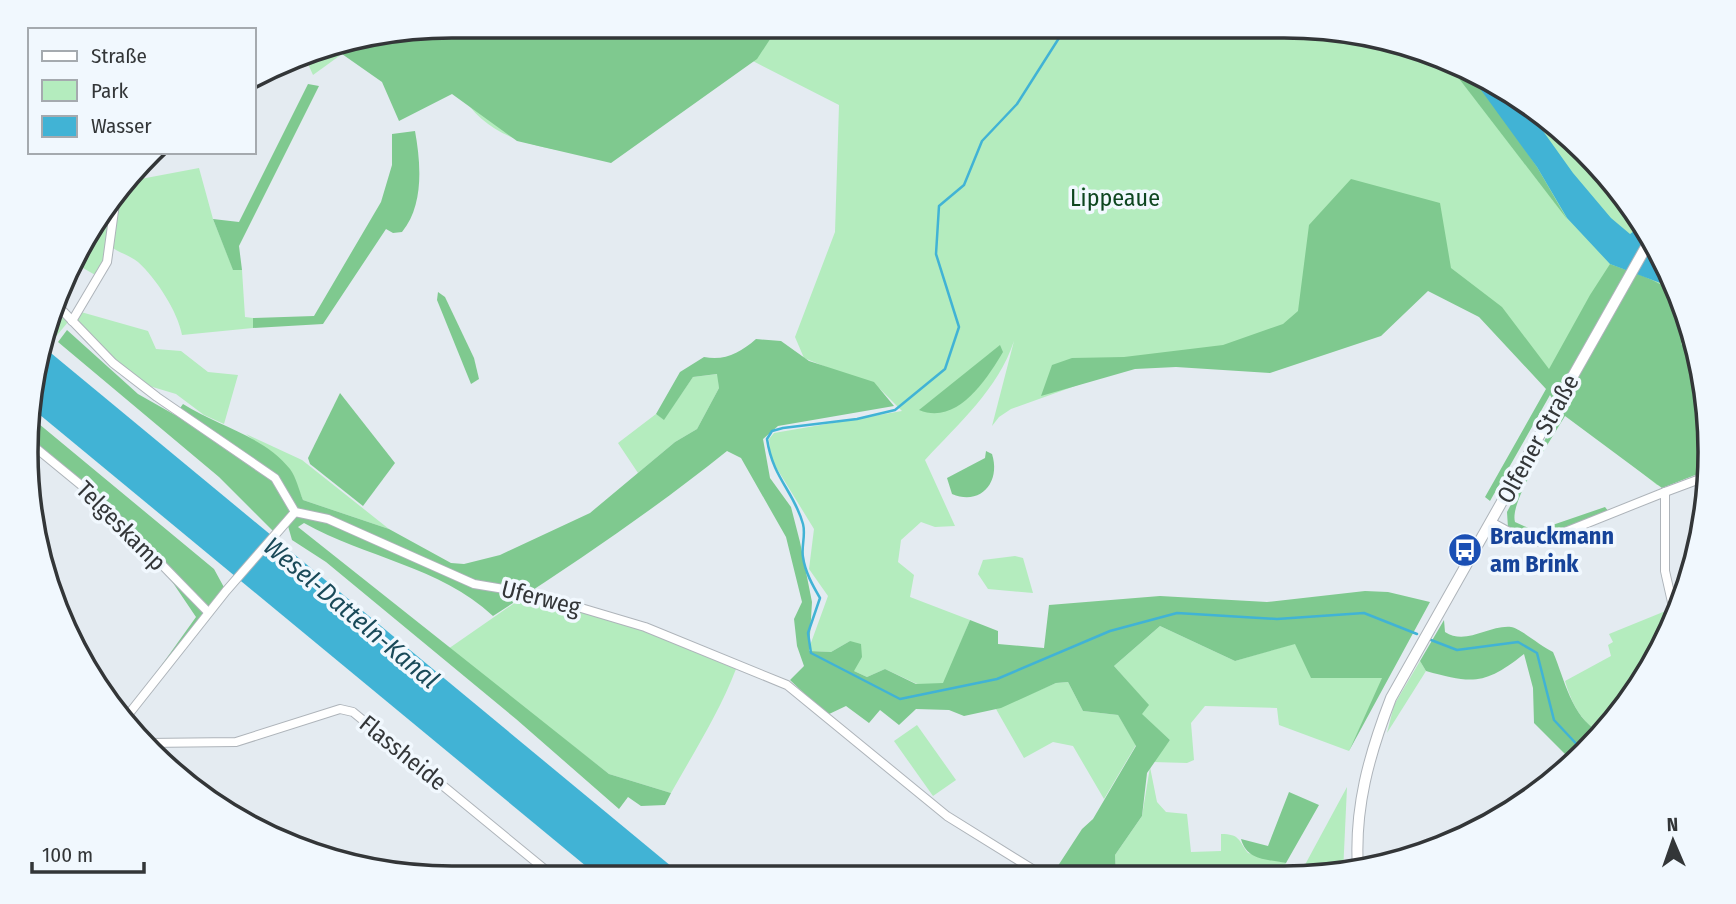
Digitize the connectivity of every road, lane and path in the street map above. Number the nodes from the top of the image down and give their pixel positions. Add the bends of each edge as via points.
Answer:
1 (113, 214) edge
2 (1644, 249) edge
3 (63, 311) edge
4 (72, 321) junction
5 (38, 450) edge
6 (1697, 480) edge
7 (1665, 492) junction
8 (295, 512) junction
9 (1491, 522) junction
10 (1671, 598) edge
11 (208, 612) junction
12 (130, 711) edge
13 (159, 743) edge
14 (1358, 859) edge
15 (541, 866) edge
16 (1028, 866) edge

1 - 4 street via 107,262
2 - 9 main road, Olfener Straße
3 - 4 street
4 - 8 street via 157,397 275,478
5 - 11 street, Telgeskamp via 98,499
6 - 7 street
7 - 9 street via 1540,542 1520,538
7 - 10 street via 1665,571
8 - 11 street
8 - 16 street, Uferweg via 328,519 474,584 534,594 645,627 787,685 947,816
9 - 14 main road, Olfener Straße via 1391,698 1365,771
11 - 12 street
13 - 15 street, Flassheide via 236,742 340,709 353,712

